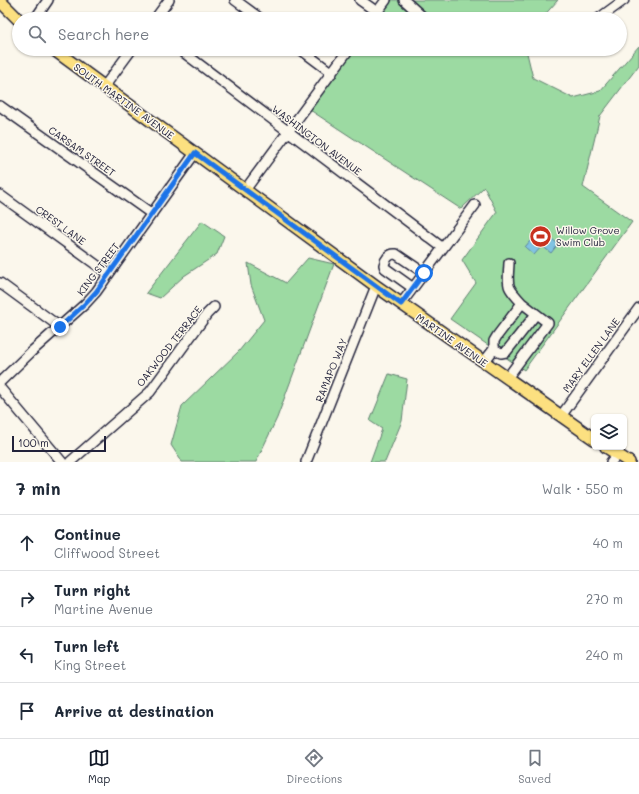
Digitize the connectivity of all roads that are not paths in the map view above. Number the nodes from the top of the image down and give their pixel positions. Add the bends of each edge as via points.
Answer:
1 (48, 0) edge
2 (169, 0) edge
3 (235, 0) edge
4 (360, 0) edge
5 (386, 0) edge
6 (404, 0) edge
7 (624, 0) edge
8 (0, 1) edge
9 (40, 12) edge
10 (160, 12) edge
11 (251, 12) edge
12 (370, 12) edge
13 (377, 12) edge
14 (417, 12) edge
15 (608, 12) edge
16 (12, 13) edge
17 (62, 56) edge
18 (127, 56) edge
19 (188, 56) edge
20 (309, 56) edge
21 (344, 56) edge
22 (332, 73) junction
23 (104, 87) junction
24 (0, 106) edge
25 (288, 132) junction
26 (195, 153) junction
27 (244, 190) junction
28 (0, 195) edge
29 (475, 205) dead end
30 (152, 214) junction
31 (443, 248) junction
32 (509, 263) dead end
33 (424, 273) junction
34 (109, 274) junction
35 (0, 283) edge
36 (376, 286) junction
37 (413, 288) junction
38 (522, 303) junction
39 (401, 304) junction
40 (214, 307) dead end
41 (639, 308) edge
42 (536, 314) junction
43 (60, 327) junction
44 (494, 349) junction
45 (484, 362) junction
46 (2, 377) edge
47 (507, 378) junction
48 (0, 388) edge
49 (561, 416) junction
50 (591, 437) edge
51 (614, 458) edge
52 (62, 462) edge
53 (70, 462) edge
54 (306, 462) edge
55 (629, 462) edge

1 - 9 street
2 - 10 street
3 - 11 street
4 - 12 street
5 - 13 street
6 - 14 street
7 - 15 street
8 - 16 main road
17 - 23 main road, SOUTH MARTINE AVENUE
18 - 23 street
19 - 25 street, WASHINGTON AVENUE
20 - 22 street
21 - 22 street
22 - 25 street
23 - 26 main road, SOUTH MARTINE AVENUE
24 - 30 street, CARSAM STREET
25 - 27 street
25 - 31 street, WASHINGTON AVENUE
26 - 27 main road, MARTINE AVENUE
26 - 30 street, KING STREET
27 - 36 main road, MARTINE AVENUE
28 - 34 street, CREST LANE
29 - 31 street
30 - 34 street, KING STREET
31 - 33 street
32 - 38 street via 508,286
33 - 37 street
33 - 37 street via 393,253 385,261 385,268
34 - 43 street, KING STREET via 85,304
35 - 43 street
36 - 39 main road, MARTINE AVENUE
36 - 54 street, RAMAPO WAY
37 - 39 street
38 - 42 street
38 - 44 street via 496,336
39 - 45 main road, MARTINE AVENUE
40 - 53 street, OAKWOOD TERRACE via 150,392
41 - 49 street, MARY ELLEN LANE
42 - 44 street via 506,352 501,353
42 - 47 street via 548,323
43 - 46 street, KING STREET
44 - 45 street
45 - 47 main road, MARTINE AVENUE
47 - 49 main road, MARTINE AVENUE
48 - 52 street
49 - 50 main road, MARTINE AVENUE
51 - 55 main road

